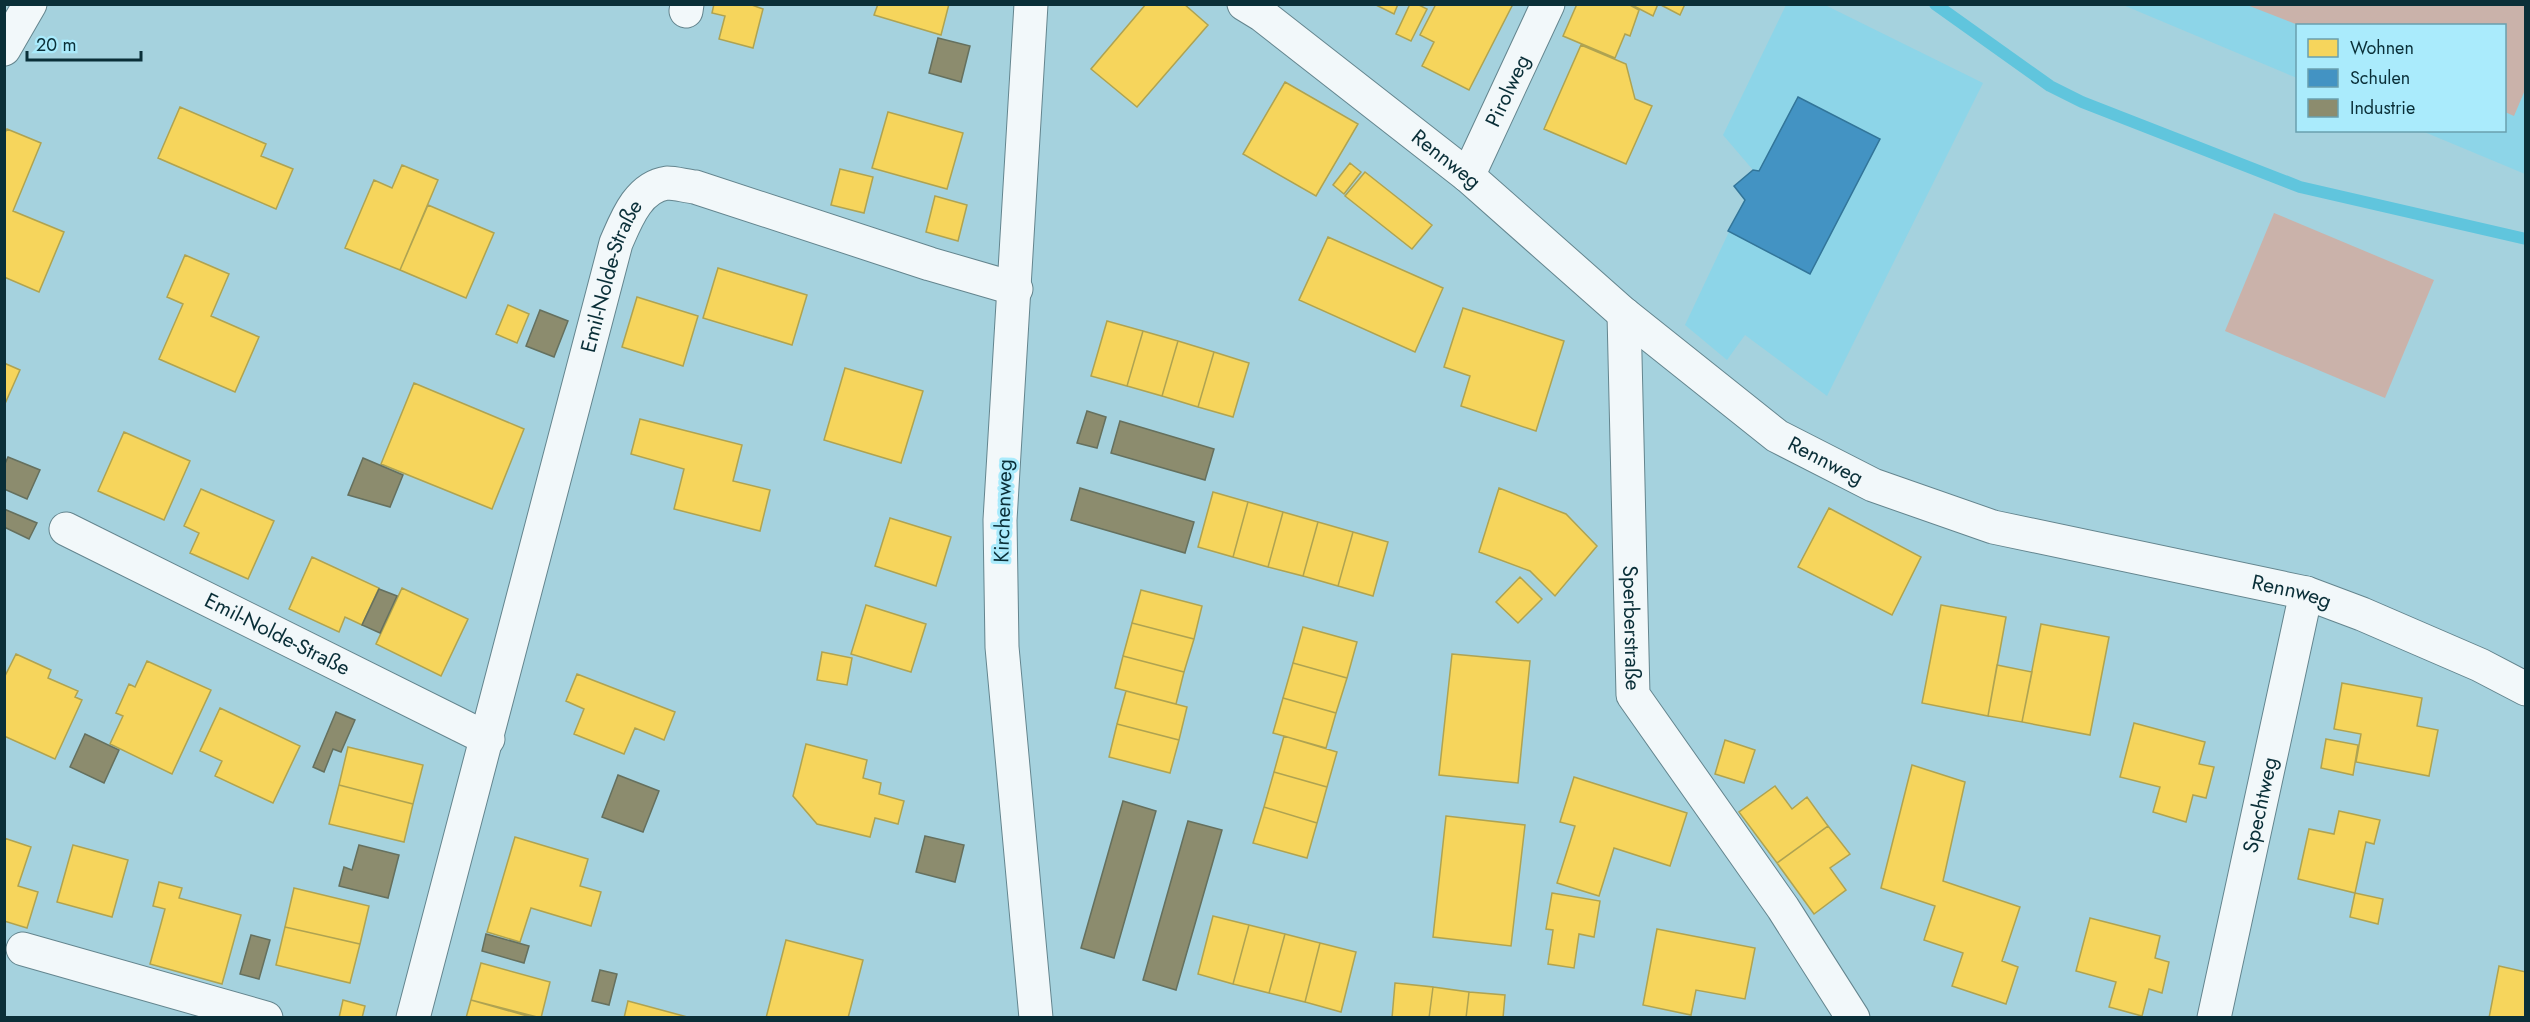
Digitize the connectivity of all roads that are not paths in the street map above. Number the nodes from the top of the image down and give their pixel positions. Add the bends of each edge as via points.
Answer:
1 (30, 4) edge
2 (1031, 4) edge
3 (1244, 4) edge
4 (1548, 4) edge
5 (4, 49) edge
6 (1468, 176) junction
7 (1016, 289) junction
8 (1624, 314) junction
9 (66, 529) dead end
10 (2306, 593) junction
11 (2526, 690) edge
12 (488, 739) junction
13 (23, 950) dead end
14 (266, 1017) edge
15 (413, 1017) edge
16 (1036, 1017) edge
17 (1853, 1017) edge
18 (2214, 1017) edge

1 - 5 street
2 - 7 street, Kirchenweg
3 - 6 street, Rennweg
4 - 6 street, Pirolweg
6 - 8 street, Rennweg
7 - 12 street, Emil-Nolde-Straße via 695,187 666,183 649,190 638,200 616,243
7 - 16 street, Kirchenweg via 1000,520 1002,647
8 - 10 street, Rennweg via 1777,436 1872,485 1993,527
8 - 17 street, Sperberstraße via 1634,695 1783,908
9 - 12 street, Emil-Nolde-Straße
10 - 11 street, Rennweg via 2480,665
10 - 18 street, Spechtweg
12 - 15 street, Emil-Nolde-Straße
13 - 14 street

